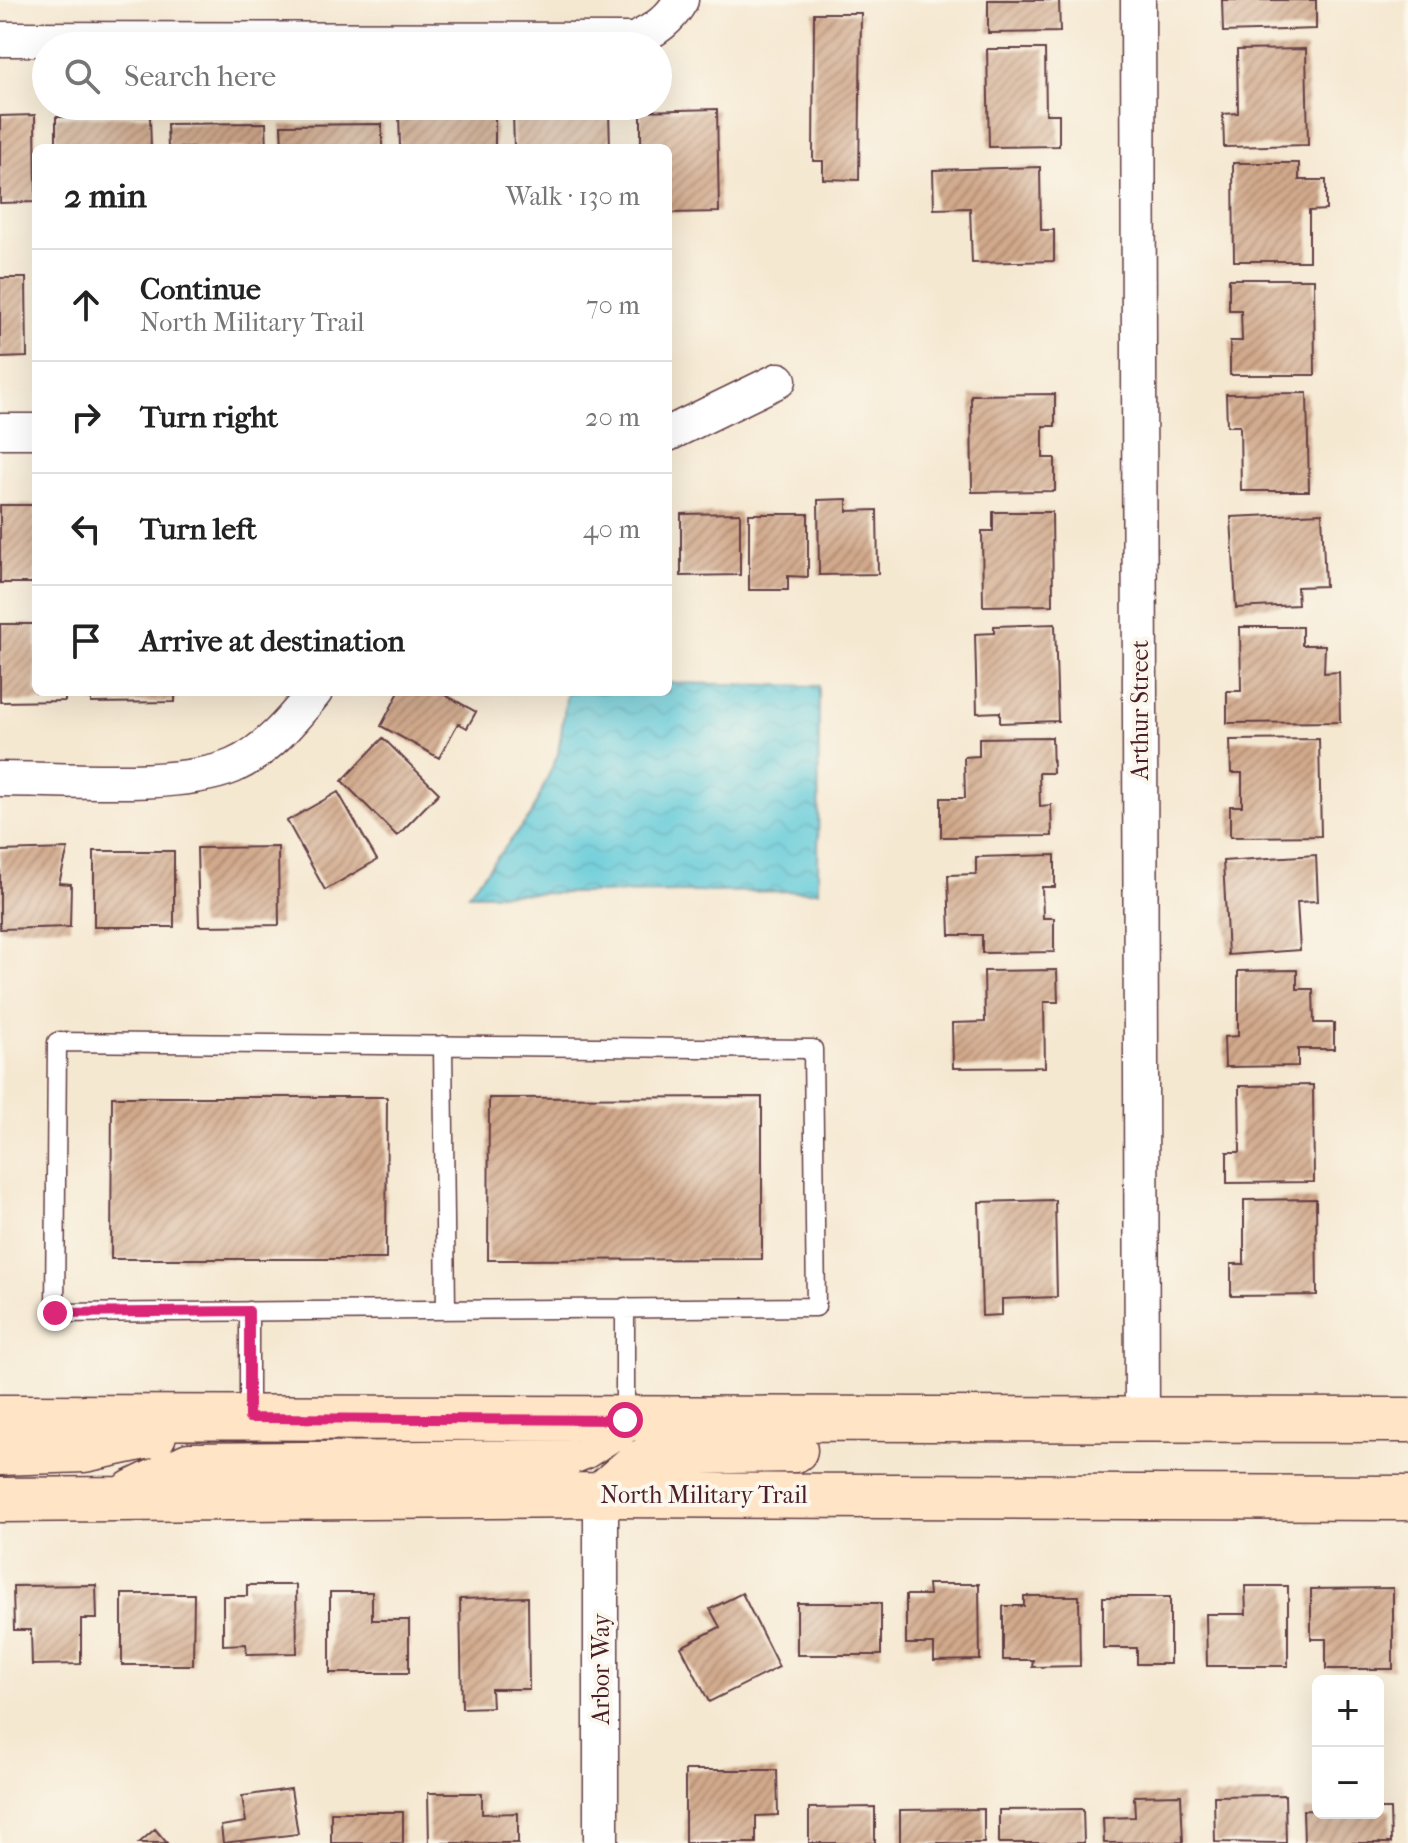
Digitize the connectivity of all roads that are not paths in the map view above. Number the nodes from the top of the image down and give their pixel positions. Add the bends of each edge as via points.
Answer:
1 (681, 0) edge
2 (1138, 0) edge
3 (650, 32) edge
4 (0, 39) edge
5 (32, 39) edge
6 (779, 380) dead end
7 (0, 431) edge
8 (32, 431) edge
9 (672, 432) edge
10 (312, 696) edge
11 (0, 779) edge
12 (443, 1045) junction
13 (625, 1307) junction
14 (446, 1309) junction
15 (249, 1311) junction
16 (0, 1417) edge
17 (229, 1418) junction
18 (625, 1420) junction
19 (1009, 1420) junction
20 (1408, 1420) edge
21 (1142, 1421) junction
22 (0, 1453) edge
23 (601, 1495) junction
24 (124, 1497) junction
25 (1408, 1498) edge
26 (0, 1500) edge
27 (601, 1843) edge

1 - 3 street via 674,13
2 - 21 street, Arthur Street
4 - 5 street
6 - 9 street
7 - 8 street
10 - 11 street via 285,729 235,765 188,778
12 - 13 lane via 813,1049 816,1307
12 - 14 lane
12 - 15 lane via 57,1042 55,1313
13 - 14 lane
13 - 18 lane
14 - 15 lane
15 - 17 lane
16 - 17 main road
17 - 18 main road
17 - 22 main road via 97,1448
18 - 19 main road
18 - 24 main road via 547,1462 189,1465
19 - 21 main road
19 - 23 main road via 957,1450 673,1452 638,1463
20 - 21 main road
23 - 24 main road, North Military Trail
23 - 25 main road, North Military Trail
23 - 27 street, Arbor Way
24 - 26 main road, North Military Trail

